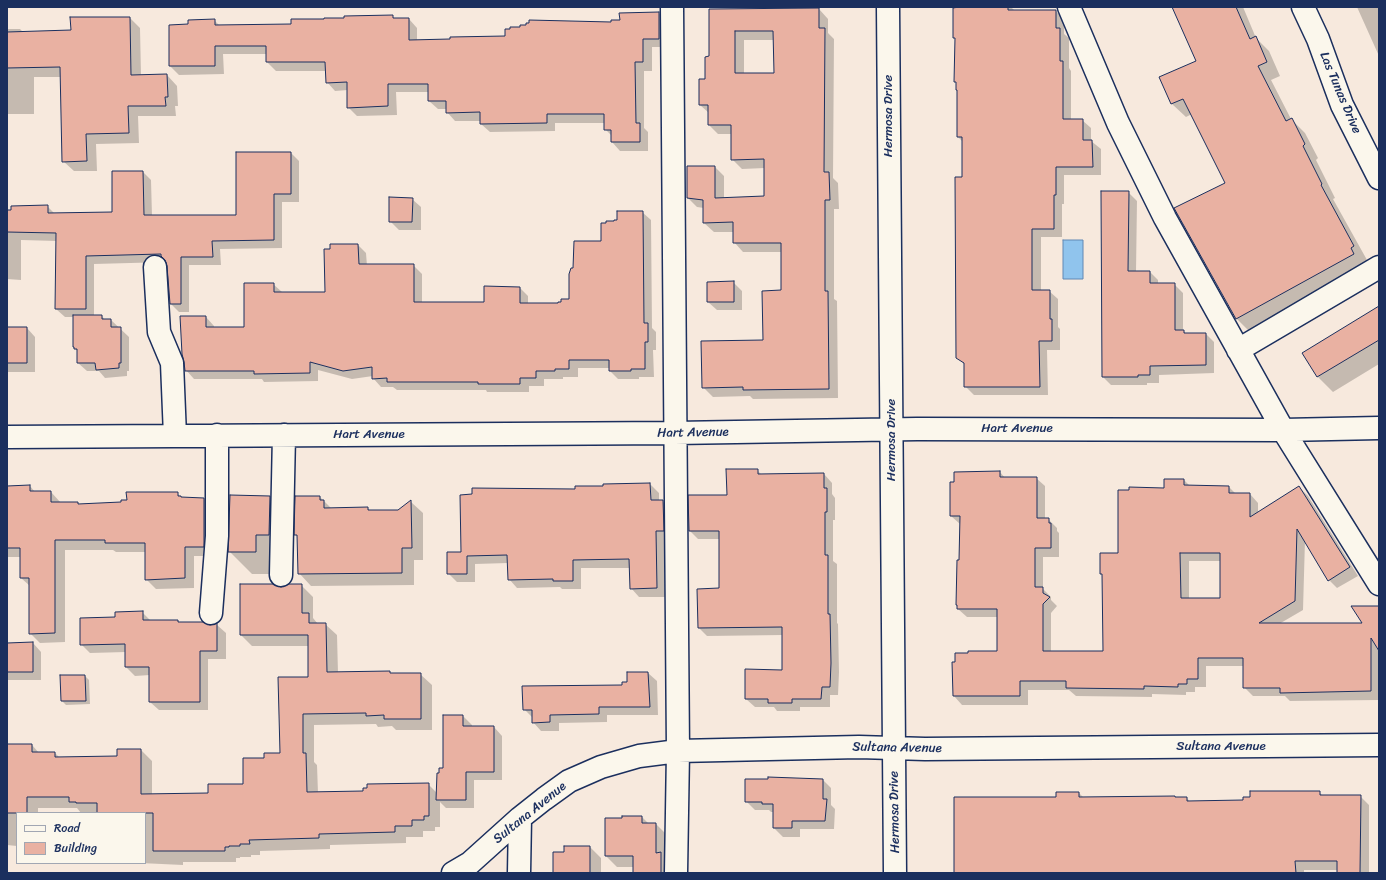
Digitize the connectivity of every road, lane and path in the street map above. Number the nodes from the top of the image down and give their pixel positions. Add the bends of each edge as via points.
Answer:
1 (672, 7) edge
2 (888, 7) edge
3 (1069, 7) edge
4 (1303, 7) edge
5 (1379, 178) edge
6 (155, 267) dead end
7 (1379, 267) edge
8 (1238, 350) junction
9 (1379, 428) edge
10 (891, 430) junction
11 (1283, 430) junction
12 (675, 434) junction
13 (217, 435) junction
14 (284, 435) junction
15 (175, 436) junction
16 (7, 437) edge
17 (281, 575) dead end
18 (1379, 584) edge
19 (211, 613) dead end
20 (1379, 746) edge
21 (894, 748) junction
22 (678, 750) junction
23 (520, 818) junction
24 (453, 873) edge
25 (519, 873) edge
26 (676, 873) edge
27 (895, 873) edge

1 - 12 street
2 - 10 street, Hermosa Drive
3 - 8 street via 1125,137 1165,218
4 - 5 street, Las Tunas Drive via 1318,39 1342,106
6 - 15 street via 159,332 172,363
7 - 8 street
8 - 11 street
9 - 11 street, Hart Avenue
10 - 11 street, Hart Avenue
10 - 12 street, Hart Avenue
10 - 21 street, Hermosa Drive
11 - 18 street
12 - 14 street, Hart Avenue
12 - 22 street
13 - 14 street, Hart Avenue
13 - 15 street, Hart Avenue
13 - 19 street via 217,536
14 - 17 street
15 - 16 street, Hart Avenue
20 - 21 street, Sultana Avenue via 926,750
21 - 22 street, Sultana Avenue
21 - 27 street, Hermosa Drive
22 - 23 street, Sultana Avenue via 639,756 601,767 569,781
22 - 26 street
23 - 24 street, Sultana Avenue via 470,863
23 - 25 street

